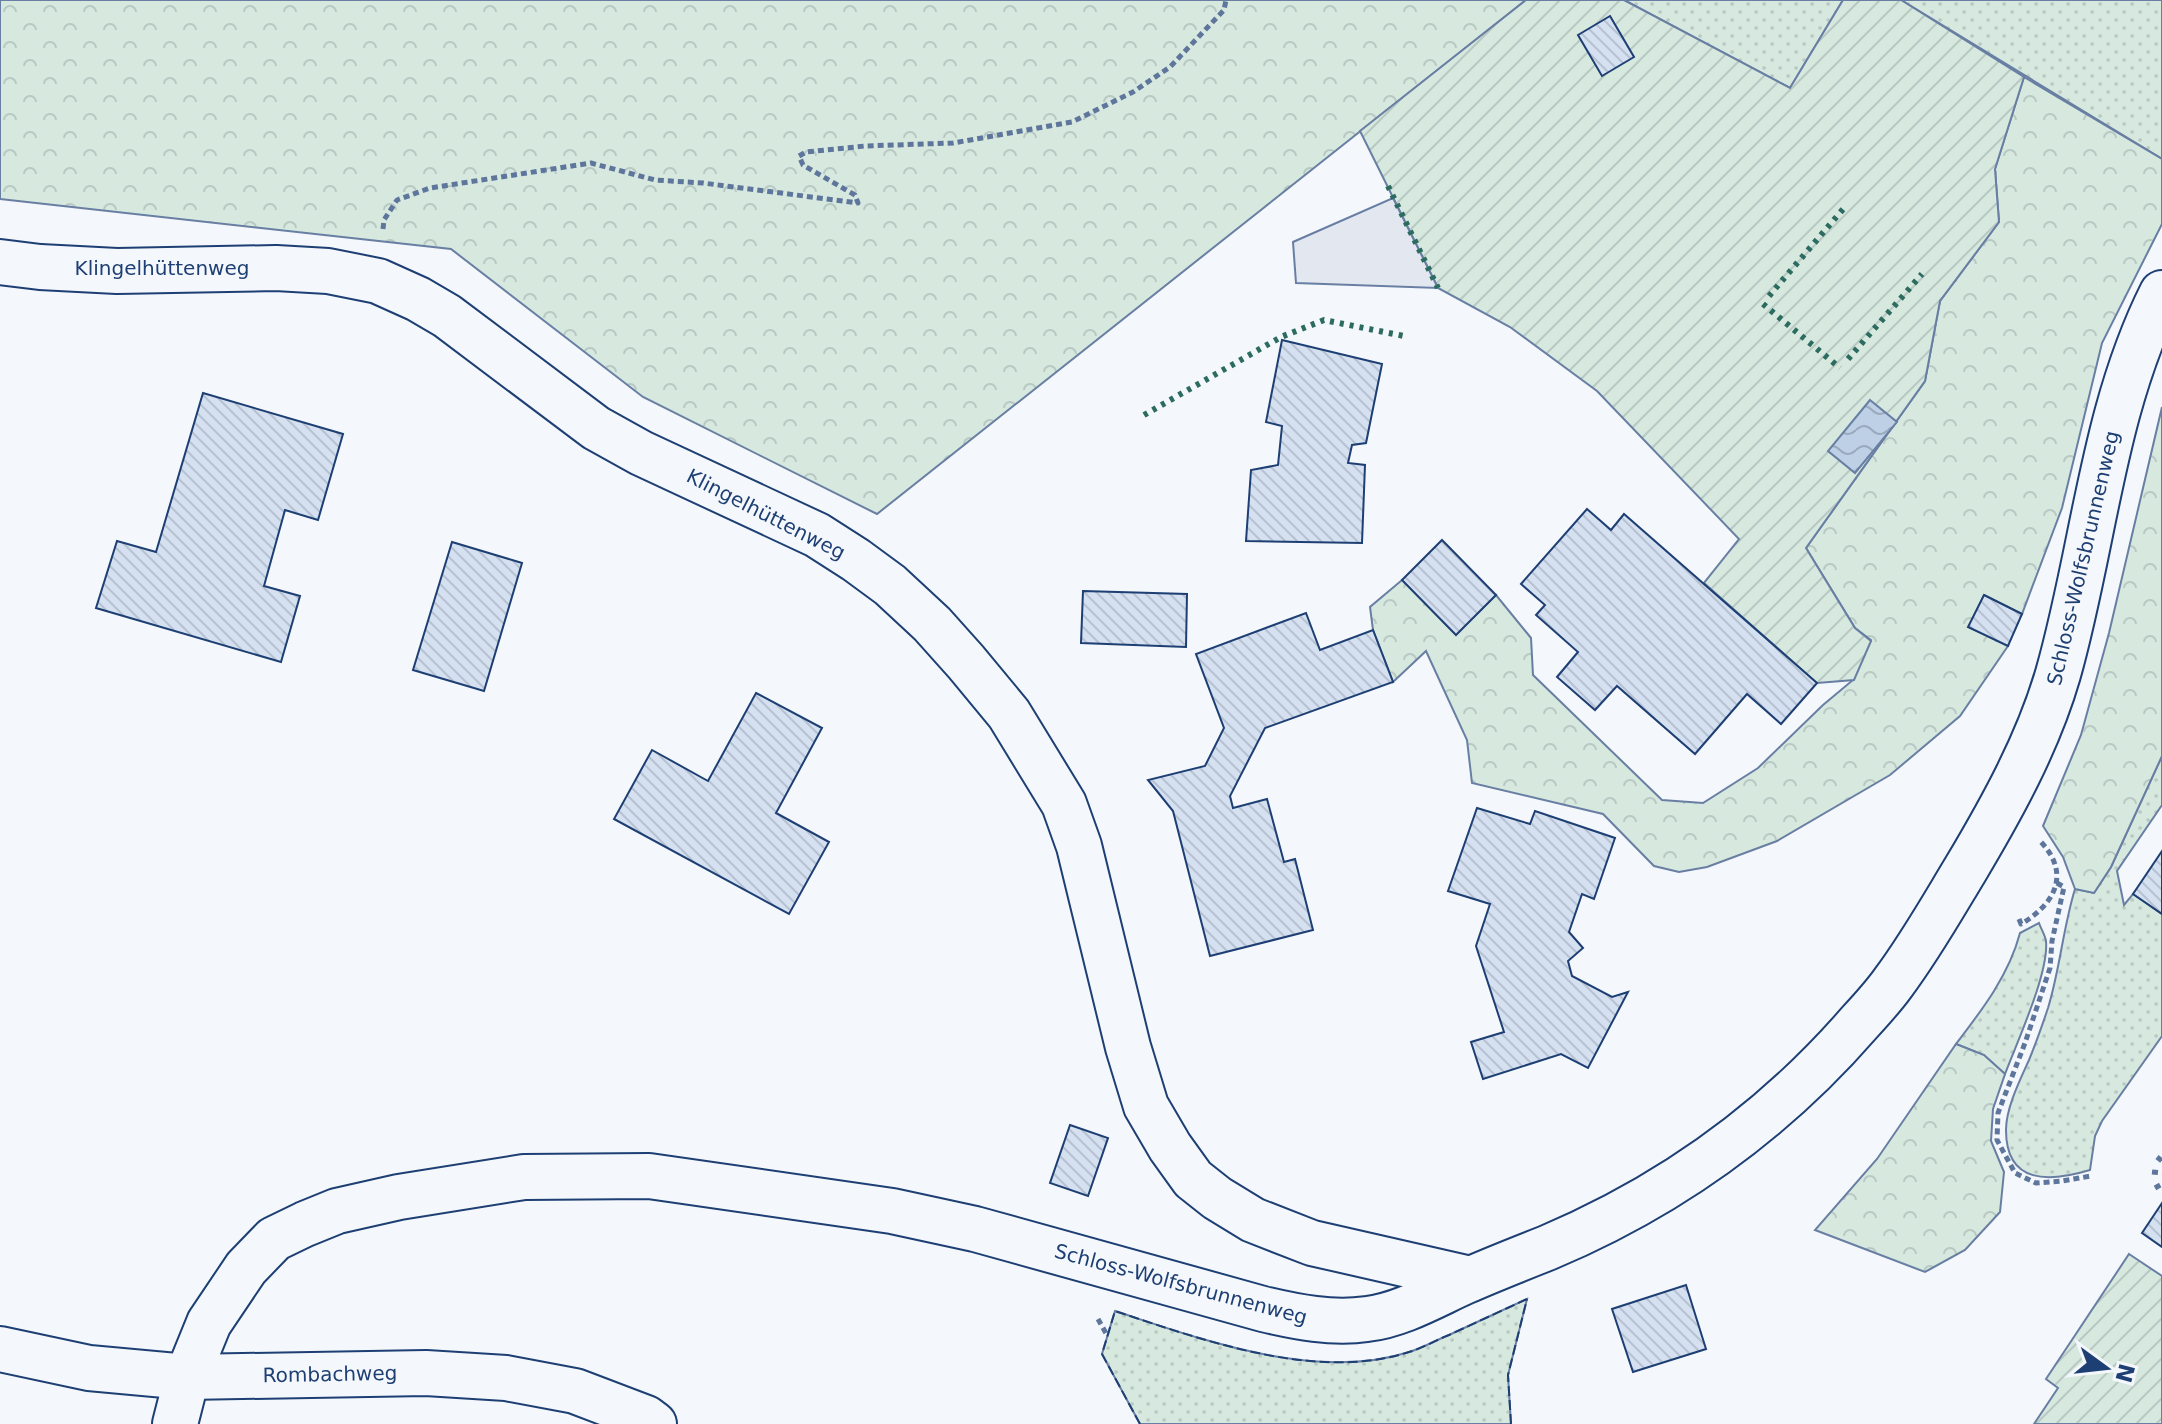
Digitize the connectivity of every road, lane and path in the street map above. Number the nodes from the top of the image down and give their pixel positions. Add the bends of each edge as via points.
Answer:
1 (1226, 0) edge
2 (0, 262) edge
3 (378, 281) junction
4 (2162, 293) edge
5 (2036, 838) dead end
6 (2057, 883) junction
7 (2019, 919) dead end
8 (2152, 1172) dead end
9 (2162, 1173) edge
10 (2091, 1176) dead end
11 (2162, 1184) edge
12 (2155, 1188) dead end
13 (1470, 1279) junction
14 (0, 1349) edge
15 (187, 1377) junction
16 (175, 1424) edge
17 (654, 1424) edge

1 - 3 path via 1224,10 1170,67 1072,122 953,143 865,146 799,156 803,165 855,195 858,203 655,180 591,163 430,188 397,200 384,220
2 - 3 street, Klingelhüttenweg via 117,271 276,268
3 - 13 street, Klingelhüttenweg via 447,316 596,428 817,535 890,585 932,624 1009,714 1064,804 1146,1106 1193,1179 1253,1220 1312,1243
4 - 13 street, Schloss-Wolfsbrunnenweg via 2131,364 2058,673 2042,720 1976,853 1893,985 1790,1095 1704,1164 1578,1234
5 - 6 path via 2052,855
6 - 7 path via 2049,902 2021,924
6 - 10 path via 2064,887 2050,968 1998,1113 1997,1140 2015,1173 2036,1183
8 - 9 path
11 - 12 path
13 - 15 street, Schloss-Wolfsbrunnenweg via 1369,1319 1299,1318 892,1211 649,1176 524,1177 337,1211 274,1239 246,1268 209,1323
14 - 15 street, Rombachweg via 89,1368
15 - 16 street, Schloss-Wolfsbrunnenweg
15 - 17 street, Rombachweg via 426,1373 506,1378 575,1391

